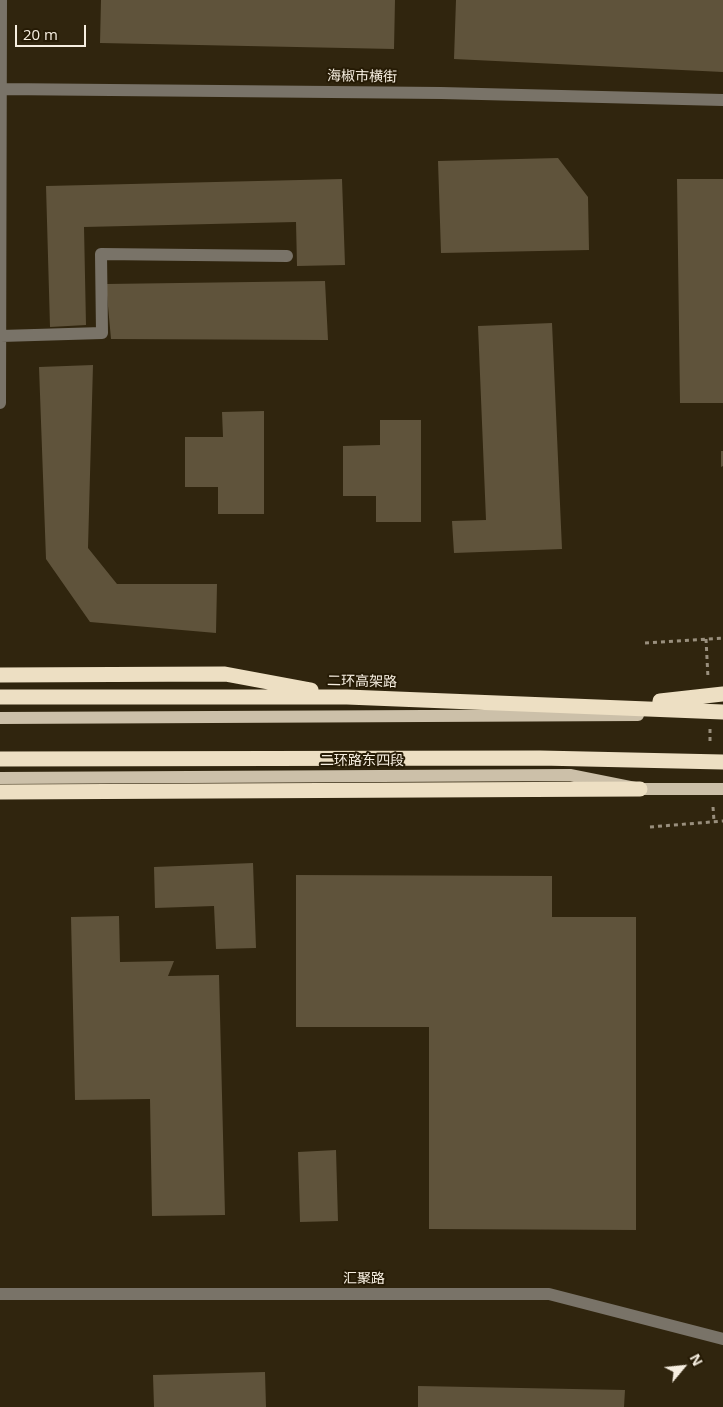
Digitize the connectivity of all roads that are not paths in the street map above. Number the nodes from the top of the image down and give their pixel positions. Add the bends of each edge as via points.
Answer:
1 (1, 0) edge
2 (2, 89) junction
3 (723, 100) edge
4 (1, 240) edge
5 (287, 256) dead end
6 (1, 336) edge
7 (0, 403) edge
8 (0, 675) edge
9 (723, 694) edge
10 (0, 697) edge
11 (347, 697) junction
12 (609, 706) junction
13 (723, 713) edge
14 (0, 718) edge
15 (0, 759) edge
16 (723, 762) edge
17 (0, 778) edge
18 (640, 789) junction
19 (723, 789) edge
20 (0, 792) edge
21 (0, 1294) edge
22 (723, 1339) edge

1 - 2 street
2 - 3 street, 海椒市横街 via 441,93
2 - 4 street
4 - 6 street
5 - 6 street via 101,254 102,334
6 - 7 street
8 - 11 highway via 225,674
9 - 12 highway
10 - 11 highway, 二环高架路
11 - 12 highway, 二环高架路
12 - 13 highway, 二环高架路
13 - 14 main road
15 - 16 highway via 540,758
17 - 18 main road, 二环路东四段 via 570,775
18 - 19 main road, 二环路东四段
18 - 20 highway
21 - 22 street, 汇聚路 via 548,1294

